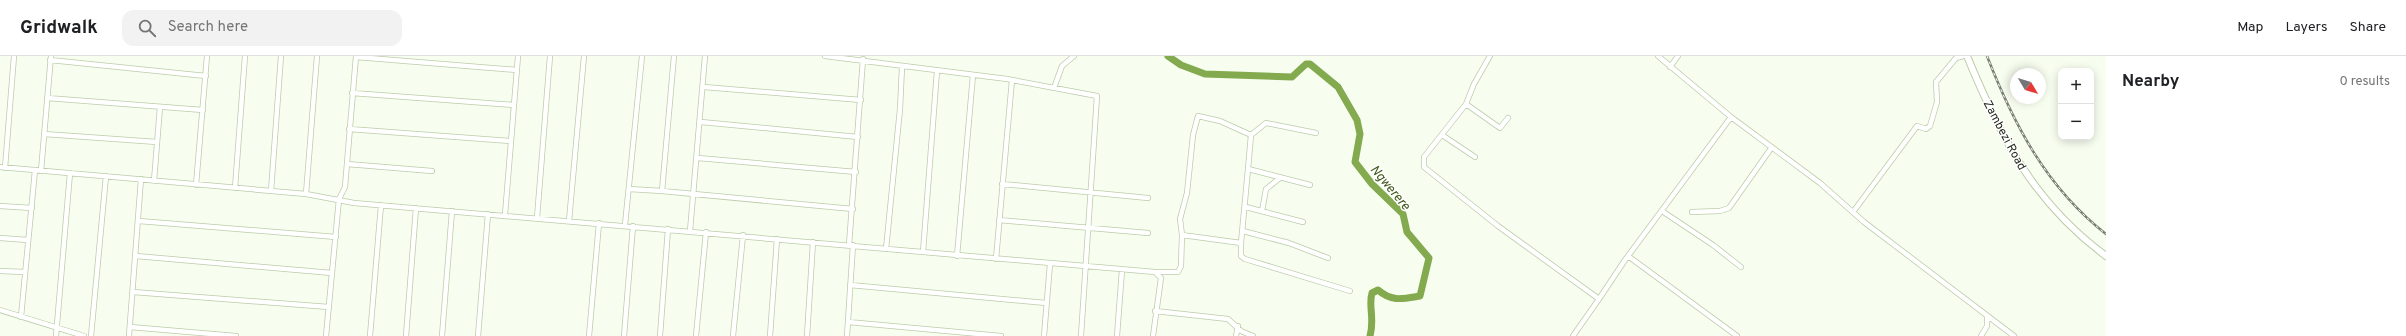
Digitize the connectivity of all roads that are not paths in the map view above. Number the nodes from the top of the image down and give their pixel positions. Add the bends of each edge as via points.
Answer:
1 (14, 56) edge
2 (207, 56) edge
3 (245, 56) edge
4 (281, 56) edge
5 (317, 56) edge
6 (356, 56) edge
7 (518, 56) edge
8 (550, 56) edge
9 (584, 56) edge
10 (642, 56) edge
11 (674, 56) edge
12 (706, 56) edge
13 (825, 56) edge
14 (1074, 56) edge
15 (1490, 56) edge
16 (1658, 56) edge
17 (1678, 56) edge
18 (1964, 56) edge
19 (1967, 56) edge
20 (50, 58) edge
21 (863, 60) junction
22 (902, 67) junction
23 (1670, 67) junction
24 (517, 70) junction
25 (937, 71) junction
26 (973, 75) junction
27 (206, 76) junction
28 (1012, 80) junction
29 (704, 87) junction
30 (1054, 88) junction
31 (352, 94) junction
32 (47, 98) junction
33 (861, 100) junction
34 (1466, 104) junction
35 (514, 105) junction
36 (160, 107) junction
37 (203, 110) junction
38 (1731, 117) junction
39 (1508, 118) dead end
40 (701, 122) junction
41 (349, 129) junction
42 (1316, 133) dead end
43 (44, 134) junction
44 (1251, 134) junction
45 (1442, 135) junction
46 (858, 137) junction
47 (511, 141) junction
48 (157, 142) junction
49 (1772, 147) junction
50 (1475, 157) dead end
51 (698, 158) junction
52 (347, 164) junction
53 (3, 168) edge
54 (1248, 169) junction
55 (35, 170) junction
56 (41, 171) junction
57 (432, 171) dead end
58 (856, 172) junction
59 (70, 173) junction
60 (106, 176) junction
61 (1280, 178) junction
62 (141, 179) junction
63 (154, 181) junction
64 (1002, 184) junction
65 (196, 185) junction
66 (1310, 186) dead end
67 (235, 188) junction
68 (629, 189) junction
69 (271, 191) junction
70 (662, 191) junction
71 (694, 193) junction
72 (1092, 193) junction
73 (306, 194) junction
74 (1148, 198) dead end
75 (339, 199) junction
76 (381, 205) junction
77 (0, 206) edge
78 (1246, 207) junction
79 (32, 208) junction
80 (416, 208) junction
81 (853, 209) junction
82 (452, 211) junction
83 (1262, 211) junction
84 (1662, 211) junction
85 (1692, 212) dead end
86 (1853, 212) junction
87 (488, 214) junction
88 (505, 215) junction
89 (537, 218) junction
90 (139, 220) junction
91 (999, 220) junction
92 (569, 221) junction
93 (1303, 222) dead end
94 (599, 223) junction
95 (625, 225) junction
96 (633, 226) junction
97 (1088, 227) junction
98 (668, 230) junction
99 (690, 231) junction
100 (1243, 231) junction
101 (706, 232) junction
102 (1148, 233) dead end
103 (743, 235) junction
104 (1182, 235) junction
105 (336, 237) junction
106 (0, 238) edge
107 (777, 239) junction
108 (28, 240) junction
109 (813, 242) junction
110 (1241, 243) junction
111 (851, 245) junction
112 (886, 249) junction
113 (923, 252) junction
114 (136, 256) junction
115 (957, 256) junction
116 (1628, 256) junction
117 (2106, 256) edge
118 (996, 258) junction
119 (1328, 258) dead end
120 (1050, 264) junction
121 (1085, 267) junction
122 (1741, 267) dead end
123 (0, 270) edge
124 (1122, 270) junction
125 (25, 272) junction
126 (1157, 272) junction
127 (332, 273) junction
128 (850, 285) junction
129 (133, 292) junction
130 (1350, 292) dead end
131 (1599, 299) junction
132 (1046, 303) junction
133 (329, 307) junction
134 (0, 310) edge
135 (1155, 311) junction
136 (21, 316) junction
137 (1987, 318) junction
138 (848, 322) junction
139 (1238, 326) junction
140 (58, 328) junction
141 (130, 328) junction
142 (195, 334) edge
143 (56, 336) edge
144 (84, 336) edge
145 (91, 336) edge
146 (129, 336) edge
147 (236, 336) edge
148 (326, 336) edge
149 (370, 336) edge
150 (406, 336) edge
151 (442, 336) edge
152 (478, 336) edge
153 (588, 336) edge
154 (624, 336) edge
155 (660, 336) edge
156 (696, 336) edge
157 (734, 336) edge
158 (770, 336) edge
159 (807, 336) edge
160 (847, 336) edge
161 (1000, 336) edge
162 (1044, 336) edge
163 (1081, 336) edge
164 (1117, 336) edge
165 (1153, 336) edge
166 (1236, 336) edge
167 (1253, 336) edge
168 (1572, 336) edge
169 (1738, 336) edge
170 (1981, 336) edge
171 (2014, 336) edge

1 - 53 street
2 - 27 street
3 - 67 street
4 - 69 street
5 - 73 street
6 - 24 street
6 - 31 street
7 - 24 street
8 - 89 street
9 - 92 street
10 - 68 street
11 - 70 street
12 - 29 street
13 - 21 street
14 - 30 street via 1062,66
15 - 34 street
16 - 23 street
17 - 23 street
18 - 86 street via 1956,58 1936,82 1937,102 1930,126 1917,126
19 - 117 main road, Zambezi Road via 1998,127 2016,160 2056,212
20 - 27 street
20 - 32 street
21 - 22 street
21 - 33 street
22 - 25 street
22 - 112 street
23 - 38 street
24 - 35 street
25 - 26 street
25 - 113 street
26 - 28 street
26 - 115 street
27 - 37 street
28 - 30 street
28 - 64 street
29 - 33 street
29 - 40 street
30 - 72 street via 1093,94 1098,98
31 - 35 street
31 - 41 street
32 - 36 street
32 - 43 street
33 - 46 street
34 - 39 street via 1499,128
34 - 45 street
35 - 47 street
36 - 37 street
36 - 48 street
37 - 65 street
38 - 49 street
38 - 84 street
40 - 46 street
40 - 51 street
41 - 47 street
41 - 52 street
42 - 44 street via 1266,123
43 - 48 street
43 - 56 street
44 - 54 street
44 - 104 street via 1214,119 1198,116 1193,135 1187,193 1180,219
45 - 50 street
45 - 131 street via 1424,157 1423,164 1427,170 1508,234
46 - 58 street
47 - 88 street
48 - 63 street
49 - 85 street via 1728,208 1720,212
49 - 86 street
51 - 58 street
51 - 71 street
52 - 57 street
52 - 75 street via 346,187
53 - 55 street
54 - 61 street
54 - 78 street
55 - 56 street
55 - 79 street
56 - 59 street
58 - 81 street
59 - 60 street
59 - 140 street
60 - 62 street
60 - 145 street
61 - 66 street
61 - 83 street via 1266,189
62 - 63 street
62 - 90 street
63 - 65 street
64 - 72 street
64 - 91 street
65 - 67 street
67 - 69 street
68 - 70 street
68 - 95 street
69 - 73 street
70 - 71 street
71 - 81 street
71 - 99 street
72 - 74 street
72 - 97 street
73 - 75 street
75 - 76 street
75 - 105 street
76 - 80 street
76 - 149 street
77 - 79 street
78 - 83 street
78 - 100 street
79 - 108 street
80 - 82 street
80 - 150 street
81 - 111 street
82 - 87 street
82 - 151 street
83 - 93 street
84 - 116 street
84 - 122 street
86 - 137 street
87 - 88 street
87 - 152 street
88 - 89 street
89 - 92 street
90 - 105 street
90 - 114 street
91 - 97 street
91 - 118 street
92 - 94 street
94 - 95 street
94 - 153 street
95 - 96 street
96 - 98 street
96 - 154 street
97 - 102 street
97 - 121 street
98 - 99 street
98 - 155 street
99 - 101 street
100 - 110 street
100 - 119 street via 1290,243
101 - 103 street
101 - 156 street
103 - 107 street
103 - 157 street
104 - 110 street
104 - 126 street via 1181,266 1178,272
105 - 127 street
106 - 108 street
107 - 109 street
107 - 158 street
108 - 125 street
109 - 111 street
109 - 159 street
110 - 130 street via 1241,256 1244,259
111 - 112 street
111 - 128 street
112 - 113 street
113 - 115 street
114 - 127 street
114 - 129 street
115 - 118 street
116 - 131 street
116 - 169 street
118 - 120 street
120 - 121 street
120 - 132 street
121 - 124 street
121 - 163 street
123 - 125 street
124 - 126 street
124 - 164 street
125 - 136 street
126 - 135 street via 1160,278
127 - 133 street
128 - 132 street
128 - 138 street
129 - 133 street
129 - 141 street
131 - 168 street
132 - 162 street
133 - 148 street
134 - 136 street
135 - 139 street via 1228,319
135 - 165 street
136 - 140 street
137 - 170 street via 1987,326
137 - 171 street
138 - 160 street
138 - 161 street
139 - 166 street
139 - 167 street via 1241,331
140 - 143 street
140 - 144 street
141 - 142 street
141 - 146 street
142 - 147 street

